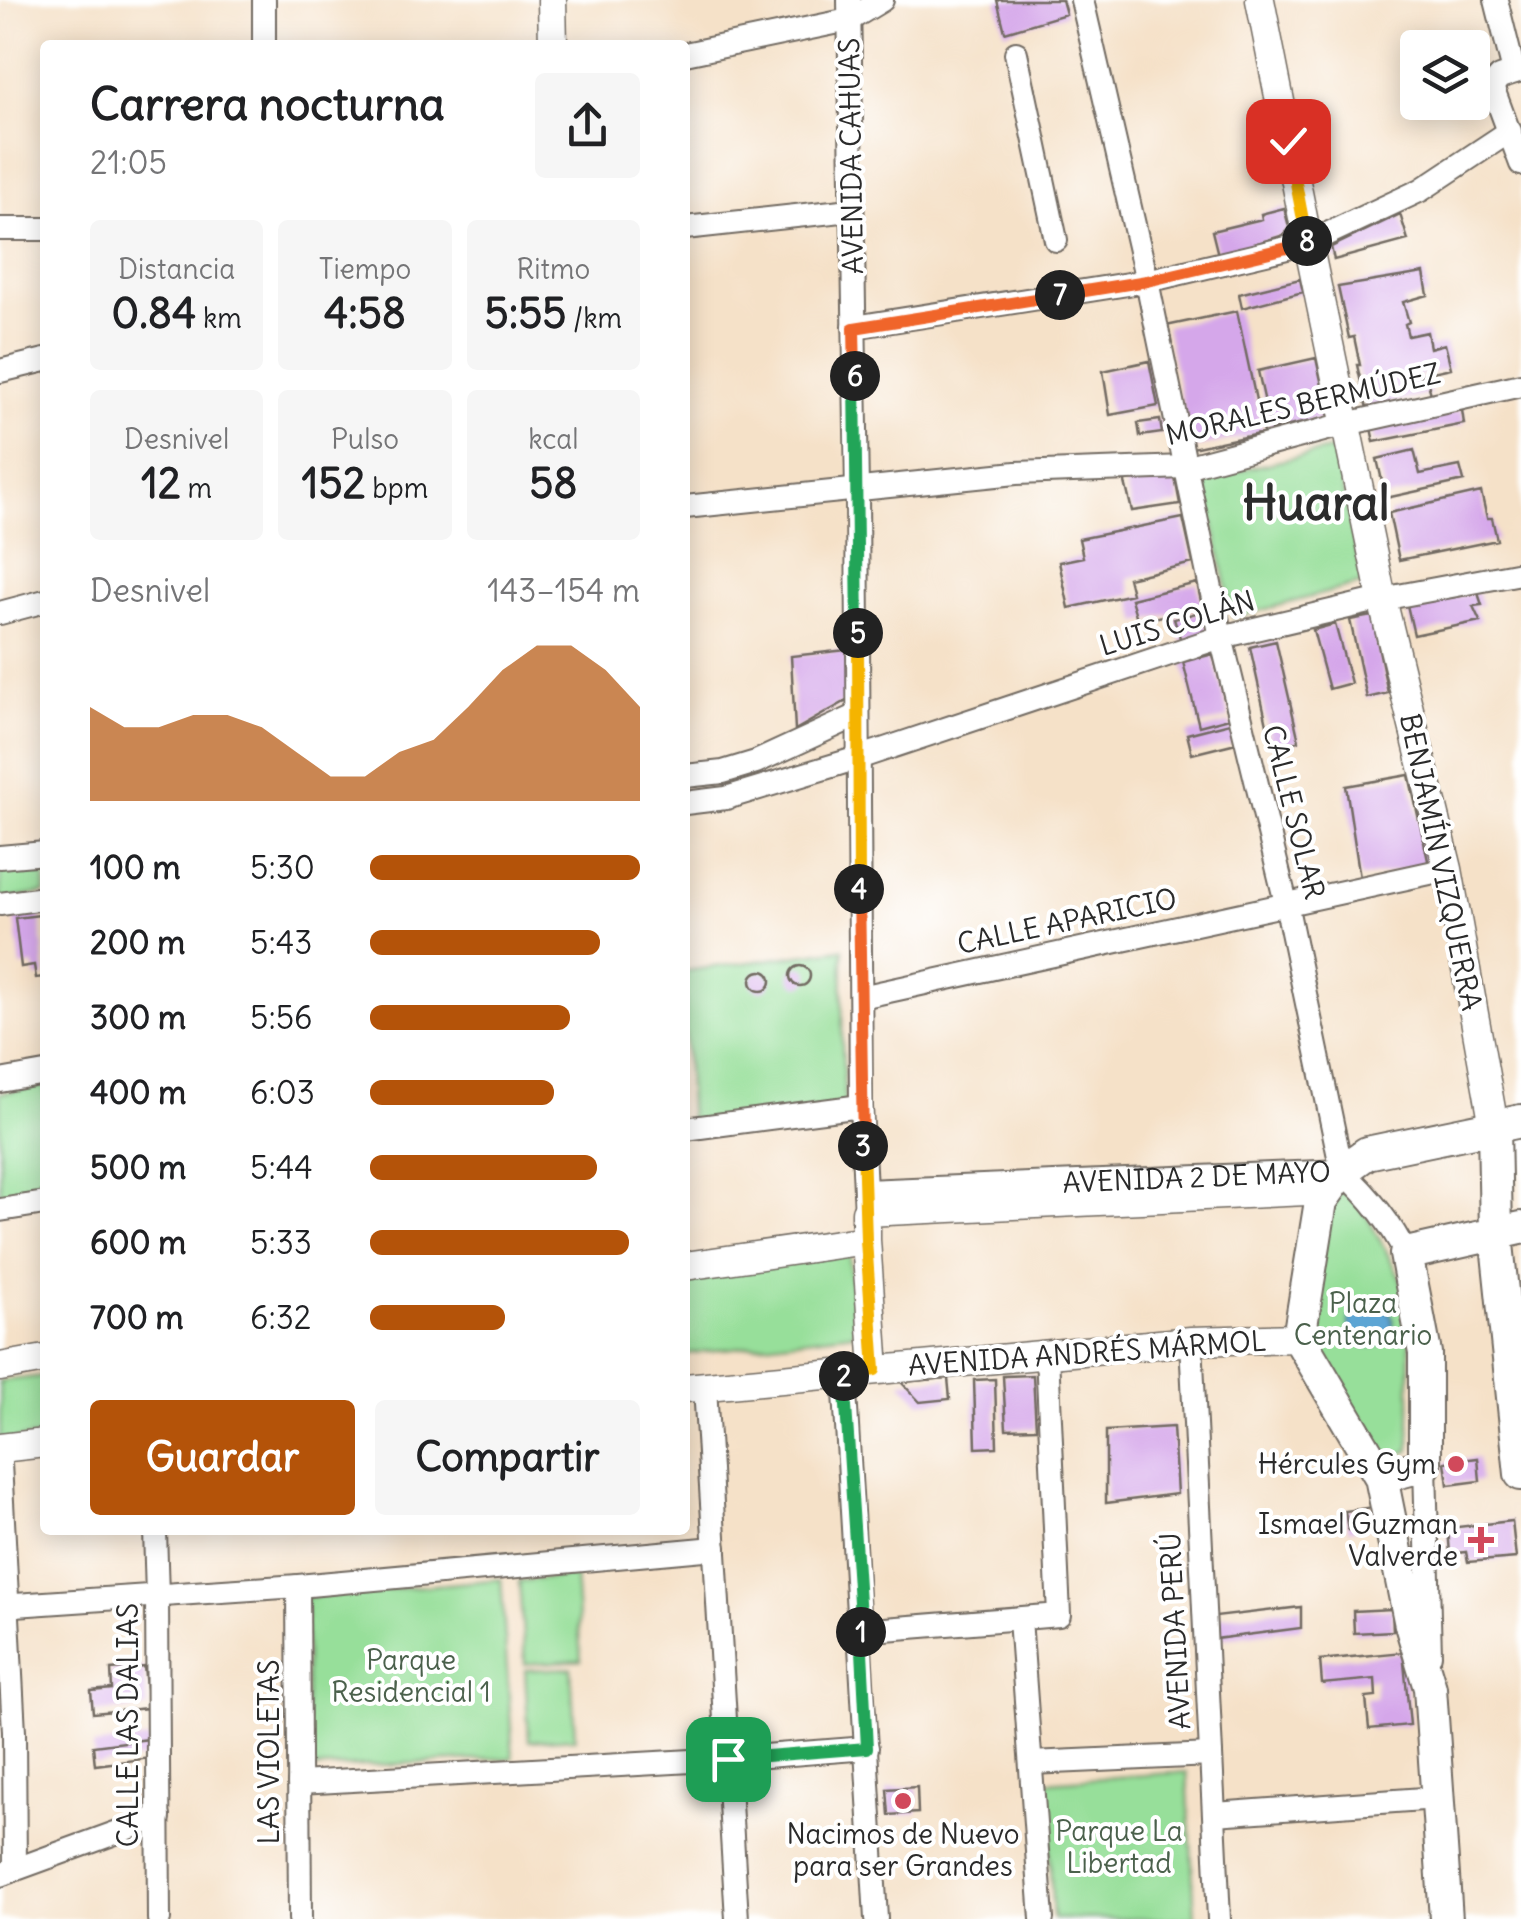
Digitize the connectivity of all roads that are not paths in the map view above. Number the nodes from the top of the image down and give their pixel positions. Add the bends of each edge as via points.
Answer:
1 (264, 0) edge
2 (552, 0) edge
3 (882, 0) edge
4 (1082, 0) edge
5 (1260, 0) edge
6 (1496, 0) edge
7 (849, 10) edge
8 (264, 40) edge
9 (552, 40) edge
10 (690, 53) edge
11 (1016, 53) dead end
12 (1517, 71) edge
13 (1510, 131) junction
14 (1521, 164) edge
15 (851, 210) junction
16 (690, 227) edge
17 (0, 229) edge
18 (40, 229) edge
19 (1056, 240) dead end
20 (1308, 243) junction
21 (1147, 281) junction
22 (854, 328) junction
23 (40, 361) edge
24 (0, 370) edge
25 (1521, 385) edge
26 (1346, 424) junction
27 (1185, 467) junction
28 (857, 490) junction
29 (690, 507) edge
30 (1521, 573) edge
31 (1382, 599) junction
32 (40, 602) edge
33 (0, 613) edge
34 (1221, 637) junction
35 (858, 715) junction
36 (858, 758) junction
37 (690, 775) edge
38 (690, 802) edge
39 (40, 853) edge
40 (0, 857) edge
41 (1448, 869) junction
42 (40, 899) edge
43 (1286, 903) junction
44 (0, 904) edge
45 (860, 997) junction
46 (40, 1075) edge
47 (0, 1081) edge
48 (861, 1106) junction
49 (1508, 1123) edge
50 (690, 1128) edge
51 (1335, 1180) junction
52 (40, 1203) edge
53 (0, 1210) edge
54 (865, 1214) junction
55 (1508, 1231) edge
56 (1406, 1254) junction
57 (690, 1265) edge
58 (1300, 1338) junction
59 (1191, 1340) junction
60 (1047, 1355) junction
61 (40, 1360) edge
62 (0, 1367) edge
63 (875, 1370) junction
64 (1516, 1372) edge
65 (844, 1375) junction
66 (695, 1387) edge
67 (40, 1444) edge
68 (0, 1448) edge
69 (0, 1464) edge
70 (1425, 1464) junction
71 (1521, 1474) edge
72 (1381, 1477) junction
73 (155, 1535) edge
74 (715, 1548) junction
75 (298, 1586) junction
76 (158, 1596) junction
77 (4, 1606) edge
78 (1020, 1619) junction
79 (860, 1631) junction
80 (1430, 1688) junction
81 (7, 1734) edge
82 (867, 1748) junction
83 (1211, 1755) junction
84 (728, 1759) junction
85 (1031, 1764) junction
86 (299, 1783) junction
87 (1438, 1798) junction
88 (1214, 1814) junction
89 (159, 1817) junction
90 (8, 1872) edge
91 (159, 1919) edge
92 (300, 1919) edge
93 (737, 1919) edge
94 (876, 1919) edge
95 (1042, 1919) edge
96 (1218, 1919) edge
97 (1446, 1919) edge

1 - 8 street
2 - 9 main road
3 - 7 street
4 - 21 street, CALLE SOLAR
5 - 20 main road, BENJAMÍN VIZQUERRA
6 - 12 street
7 - 10 street
7 - 15 street, AVENIDA CAHUAS
11 - 19 street
12 - 13 street via 1492,86
13 - 14 street
13 - 20 street via 1421,190
15 - 16 street
15 - 22 street, AVENIDA CAHUAS
17 - 18 street
20 - 21 street
20 - 26 main road, BENJAMÍN VIZQUERRA
21 - 22 street
21 - 27 street, CALLE SOLAR
22 - 28 street, AVENIDA CAHUAS
23 - 24 street
25 - 26 street, MORALES BERMÚDEZ
26 - 27 street, MORALES BERMÚDEZ
26 - 31 main road, BENJAMÍN VIZQUERRA
27 - 28 street, MORALES BERMÚDEZ via 1016,473
27 - 34 street, CALLE SOLAR
28 - 29 street, MORALES BERMÚDEZ
28 - 35 street, AVENIDA CAHUAS
30 - 31 street, LUIS COLÁN
31 - 34 street, LUIS COLÁN
31 - 41 main road, BENJAMÍN VIZQUERRA
32 - 33 street
34 - 36 street, LUIS COLÁN
34 - 43 street, CALLE SOLAR
35 - 36 street, AVENIDA CAHUAS
35 - 37 street via 756,762
36 - 38 street, LUIS COLÁN
36 - 45 street, AVENIDA CAHUAS
39 - 40 street
41 - 43 street, CALLE APARICIO
41 - 49 main road, BENJAMÍN VIZQUERRA
42 - 44 street
43 - 45 street, CALLE APARICIO
43 - 51 street, CALLE SOLAR
45 - 48 street, AVENIDA CAHUAS
46 - 47 street
48 - 50 street
48 - 54 street, AVENIDA CAHUAS
49 - 51 highway, AVENIDA 2 DE MAYO via 1367,1152
49 - 55 highway
51 - 54 main road, AVENIDA 2 DE MAYO
51 - 56 street via 1358,1186
51 - 58 highway via 1321,1201
52 - 53 street
54 - 57 main road, AVENIDA 2 DE MAYO
54 - 63 main road, AVENIDA CAHUAS
55 - 56 highway
55 - 64 highway
56 - 70 highway via 1425,1353
58 - 59 main road, AVENIDA ANDRÉS MÁRMOL
58 - 72 highway
59 - 60 main road, AVENIDA ANDRÉS MÁRMOL
59 - 83 street, AVENIDA PERÚ
60 - 63 main road, AVENIDA ANDRÉS MÁRMOL
60 - 78 street via 1058,1615
61 - 62 main road
63 - 65 main road, AVENIDA ANDRÉS MÁRMOL
64 - 71 highway
65 - 66 main road, AVENIDA ANDRÉS MÁRMOL
65 - 79 street
66 - 74 street
67 - 68 main road
69 - 77 street
70 - 72 highway
70 - 80 street
72 - 80 highway
73 - 76 street, CALLE LAS DALIAS
74 - 75 street
74 - 84 street
75 - 76 street
75 - 86 street, LAS VIOLETAS
76 - 77 street
76 - 89 street, CALLE LAS DALIAS
77 - 81 street
78 - 79 street
78 - 85 street
79 - 82 street
80 - 87 highway
81 - 90 street
82 - 84 street
82 - 94 street
83 - 85 street
83 - 88 street, AVENIDA PERÚ
84 - 86 street
84 - 93 street
85 - 95 street
86 - 92 street, LAS VIOLETAS
87 - 88 street
87 - 97 highway
88 - 96 street, AVENIDA PERÚ
89 - 90 street
89 - 91 street, CALLE LAS DALIAS

